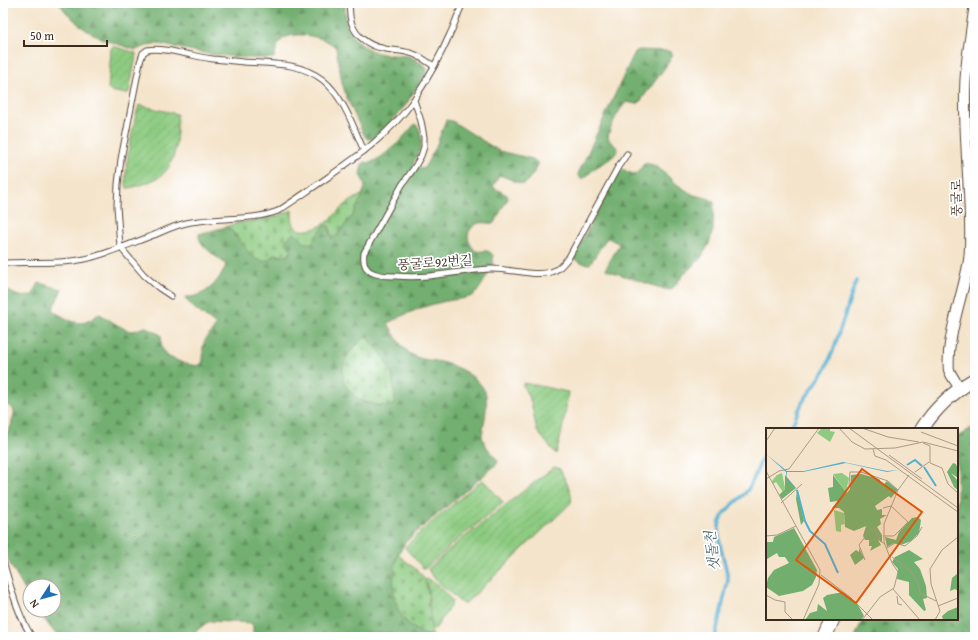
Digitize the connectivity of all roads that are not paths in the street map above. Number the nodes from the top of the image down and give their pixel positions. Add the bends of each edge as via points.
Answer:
1 (349, 3) edge
2 (463, 3) edge
3 (975, 3) edge
4 (434, 66) junction
5 (414, 100) junction
6 (364, 151) junction
7 (627, 154) dead end
8 (120, 247) junction
9 (3, 263) edge
10 (171, 296) dead end
11 (975, 379) edge
12 (960, 388) junction
13 (923, 428) edge
14 (3, 561) edge
15 (834, 620) edge
16 (32, 637) edge
17 (826, 637) edge

1 - 4 lane via 352,24 363,39 381,48 416,55
2 - 4 lane
3 - 12 street, 풍굴로 via 965,86 970,254 954,320 948,362 952,376
4 - 5 lane
5 - 6 lane via 393,126
5 - 7 lane, 풍굴로92번길 via 421,121 424,147 364,253 365,266 370,272 379,275 413,277 480,269 546,273 556,270 569,257
6 - 8 lane via 285,207 272,213 182,224
6 - 8 lane via 349,116 332,89 323,80 300,68 209,58 158,49 147,50 140,62 121,159 117,206
8 - 9 lane via 73,261
8 - 10 lane via 144,275
11 - 12 street
12 - 13 street via 943,402
14 - 16 lane via 16,604
15 - 17 street

